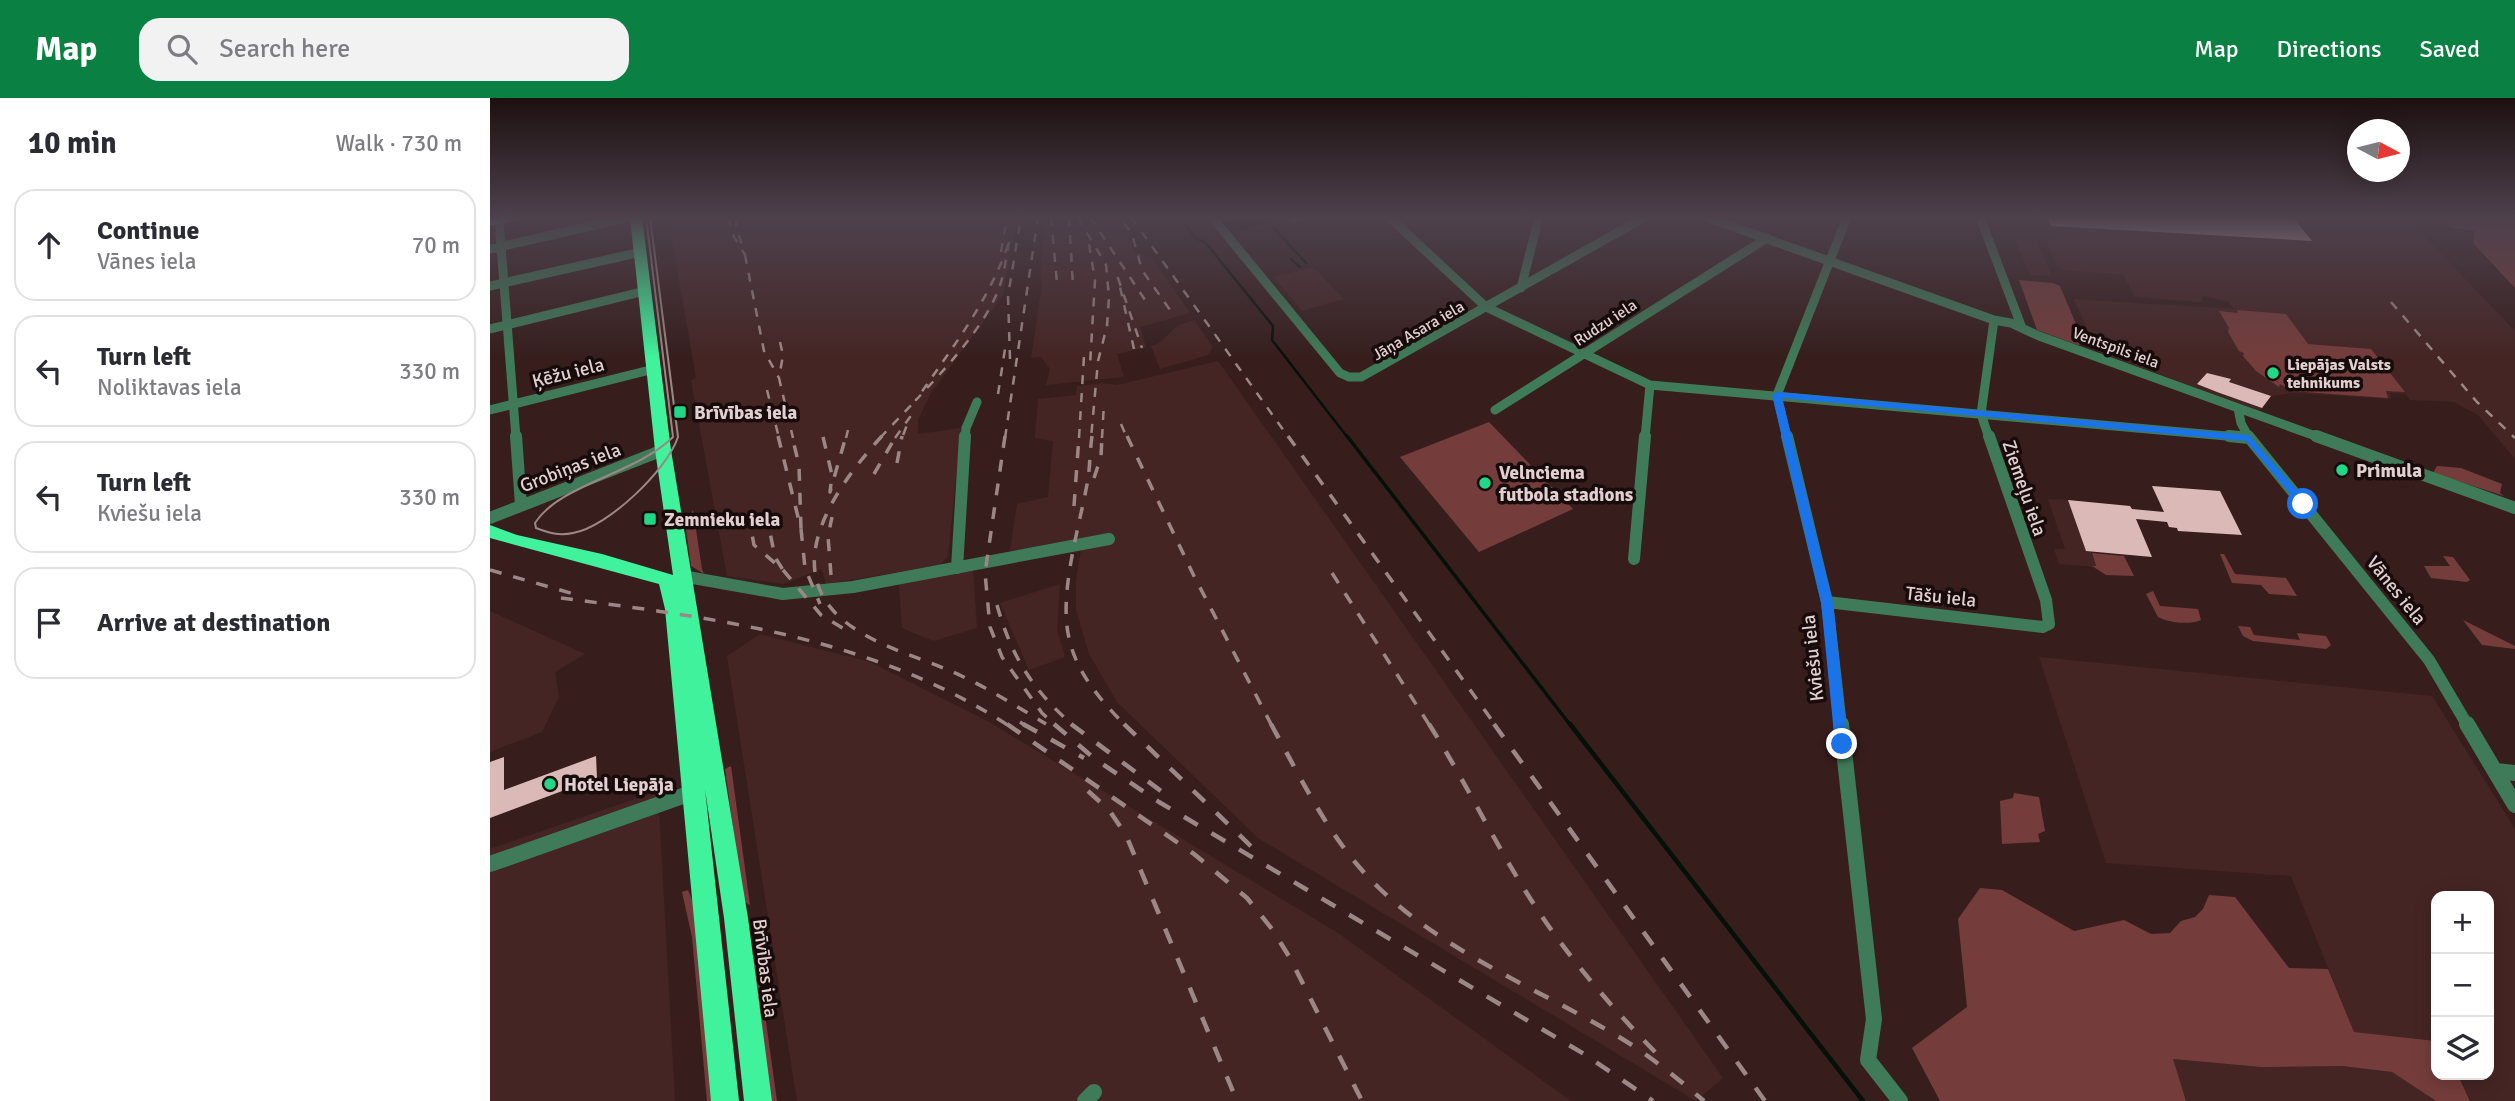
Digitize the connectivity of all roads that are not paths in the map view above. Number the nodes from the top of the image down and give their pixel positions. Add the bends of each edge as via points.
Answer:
1 (502, 264) edge
2 (588, 264) edge
3 (642, 264) edge
4 (1250, 264) edge
5 (1439, 264) edge
6 (1527, 264) edge
7 (1563, 264) edge
8 (1728, 264) edge
9 (1827, 264) edge
10 (1839, 264) edge
11 (1998, 264) edge
12 (503, 283) junction
13 (490, 286) edge
14 (1521, 288) junction
15 (645, 291) junction
16 (1486, 307) junction
17 (1994, 320) junction
18 (507, 325) junction
19 (490, 328) edge
20 (2022, 328) junction
21 (1584, 354) junction
22 (654, 369) junction
23 (1650, 385) junction
24 (1777, 395) junction
25 (977, 402) dead end
26 (513, 404) junction
27 (2238, 408) junction
28 (490, 410) edge
29 (1495, 410) dead end
30 (1981, 414) junction
31 (2249, 438) junction
32 (663, 450) junction
33 (521, 505) junction
34 (2515, 508) edge
35 (490, 518) edge
36 (490, 531) edge
37 (1109, 539) dead end
38 (1634, 559) dead end
39 (957, 568) junction
40 (675, 578) junction
41 (1827, 602) junction
42 (2049, 624) joint
43 (2496, 771) junction
44 (2515, 773) edge
45 (694, 792) junction
46 (2515, 805) edge
47 (490, 864) edge
48 (725, 1101) edge
49 (758, 1101) edge
50 (1900, 1101) edge

1 - 12 street
2 - 12 street
3 - 15 highway, Brīvības iela
4 - 16 street, Jāņa Asara iela via 1340,373 1349,377 1369,375
5 - 16 street
6 - 14 street
7 - 14 street, Jāņa Asara iela
8 - 21 street, Rudzu iela
9 - 24 street
10 - 17 street, Ventspils iela
11 - 20 street
12 - 13 street
12 - 18 street
14 - 16 street, Jāņa Asara iela
15 - 18 street
15 - 22 highway, Brīvības iela
16 - 21 street
17 - 20 street, Ventspils iela
17 - 30 street, Ziemeļu iela
18 - 19 street
18 - 26 street
20 - 27 street, Ventspils iela
21 - 23 street
21 - 29 street, Rudzu iela
22 - 26 street, Ķēžu iela
22 - 32 highway, Brīvības iela
23 - 24 street
23 - 38 street
24 - 30 street
24 - 41 street, Kviešu iela
25 - 39 street via 966,429
26 - 28 street, Ķēžu iela
26 - 33 street
27 - 31 street, Vānes iela
27 - 34 street, Ventspils iela
30 - 31 street
30 - 42 street, Ziemeļu iela via 2046,600
31 - 43 street, Vānes iela via 2429,660
32 - 33 street, Grobiņas iela
32 - 40 highway, Brīvības iela
33 - 35 street, Grobiņas iela
36 - 40 highway via 601,560 657,567
37 - 39 street
39 - 40 street via 783,594
40 - 45 highway, Brīvības iela
40 - 49 highway, Brīvības iela via 736,918
41 - 42 street, Tāšu iela
41 - 50 street, Kviešu iela via 1874,1019 1868,1060
43 - 44 street
43 - 46 street, Vānes iela
45 - 47 street
45 - 48 highway, Brīvības iela

